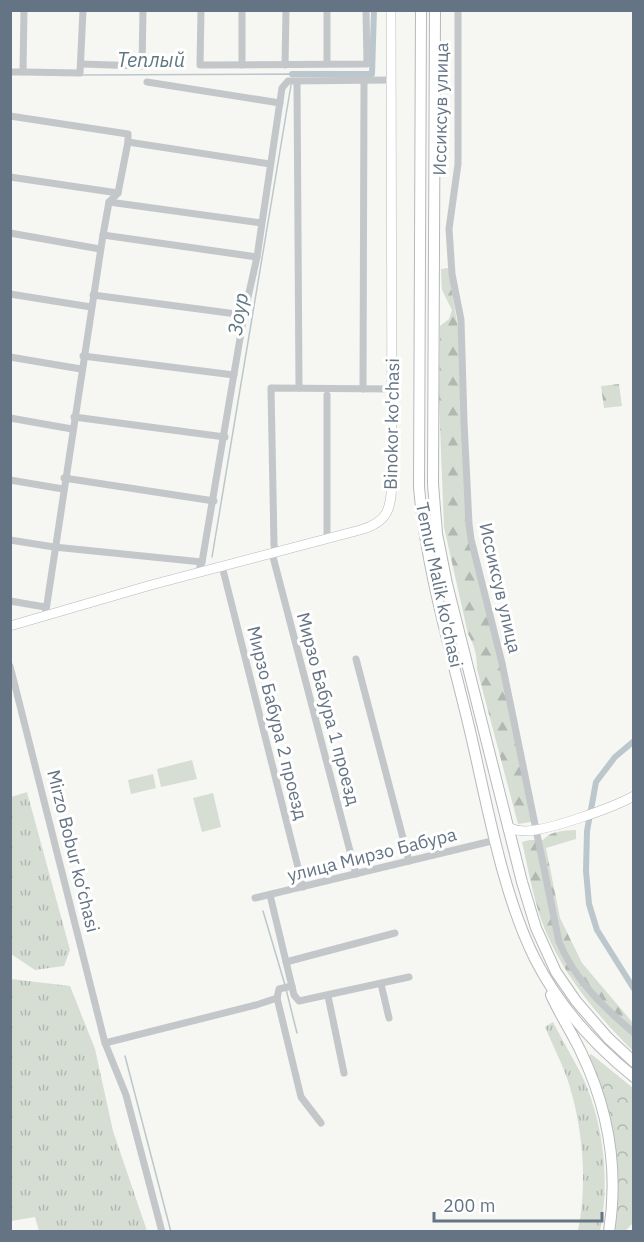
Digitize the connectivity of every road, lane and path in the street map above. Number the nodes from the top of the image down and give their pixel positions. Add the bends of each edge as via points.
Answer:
1 (24, 10) edge
2 (83, 10) edge
3 (143, 10) edge
4 (201, 10) edge
5 (242, 10) edge
6 (286, 10) edge
7 (327, 10) edge
8 (366, 10) edge
9 (391, 10) edge
10 (421, 10) edge
11 (435, 10) edge
12 (458, 10) edge
13 (82, 64) junction
14 (285, 64) junction
15 (327, 64) junction
16 (242, 65) junction
17 (10, 72) edge
18 (23, 72) junction
19 (391, 80) junction
20 (297, 81) junction
21 (364, 81) junction
22 (147, 82) dead end
23 (280, 104) junction
24 (10, 116) edge
25 (128, 142) junction
26 (270, 164) junction
27 (10, 177) edge
28 (118, 193) junction
29 (109, 202) junction
30 (261, 223) junction
31 (10, 233) edge
32 (102, 235) junction
33 (100, 249) junction
34 (257, 257) junction
35 (10, 294) edge
36 (93, 294) junction
37 (91, 307) junction
38 (244, 315) junction
39 (83, 356) junction
40 (10, 357) edge
41 (419, 357) junction
42 (433, 357) junction
43 (81, 369) junction
44 (234, 375) junction
45 (299, 388) junction
46 (363, 389) junction
47 (393, 389) junction
48 (327, 395) dead end
49 (74, 417) junction
50 (10, 418) edge
51 (72, 429) junction
52 (225, 437) junction
53 (64, 478) junction
54 (10, 480) edge
55 (63, 489) junction
56 (214, 501) junction
57 (327, 539) junction
58 (10, 540) edge
59 (54, 547) junction
60 (274, 552) junction
61 (202, 562) junction
62 (222, 566) junction
63 (198, 572) junction
64 (10, 601) edge
65 (45, 612) junction
66 (10, 626) edge
67 (356, 658) dead end
68 (10, 666) edge
69 (633, 796) edge
70 (508, 827) junction
71 (537, 830) junction
72 (496, 840) junction
73 (513, 848) junction
74 (409, 861) junction
75 (356, 874) junction
76 (303, 887) junction
77 (270, 895) junction
78 (255, 898) dead end
79 (395, 933) dead end
80 (535, 959) junction
81 (286, 962) junction
82 (409, 978) dead end
83 (381, 984) junction
84 (292, 986) junction
85 (328, 996) junction
86 (277, 998) junction
87 (389, 1017) dead end
88 (633, 1033) edge
89 (105, 1043) junction
90 (633, 1062) edge
91 (344, 1073) dead end
92 (633, 1077) edge
93 (321, 1123) dead end
94 (162, 1232) edge
95 (609, 1232) edge

1 - 18 street
2 - 13 street
3 - 13 street via 142,66
4 - 16 street via 200,65
5 - 16 street
6 - 14 street
7 - 15 street
8 - 15 street via 367,64
9 - 19 main road, Binokor ko'chasi
10 - 41 highway, Temur Malik ko'chasi
11 - 42 highway, Temur Malik ko'chasi
12 - 71 street, Иссиксув улица via 458,164 449,229 461,320 469,524
13 - 18 street via 80,73
14 - 15 street
14 - 16 street
17 - 18 street
19 - 21 street
19 - 47 main road, Binokor ko'chasi
20 - 21 street
20 - 23 street via 288,81 282,87
20 - 45 street
21 - 46 street
22 - 23 street
23 - 26 street
24 - 25 street via 128,134
25 - 26 street
25 - 28 street
26 - 30 street
27 - 28 street
28 - 29 street
29 - 30 street
29 - 32 street
30 - 34 street
31 - 33 street
32 - 33 street
32 - 34 street
33 - 36 street
34 - 38 street
35 - 37 street
36 - 37 street
36 - 38 street
37 - 39 street
38 - 44 street
39 - 43 street
39 - 44 street
40 - 43 street
41 - 42 highway
41 - 72 highway, Temur Malik ko'chasi via 419,487 425,536
42 - 70 highway, Temur Malik ko'chasi via 437,534
43 - 49 street
44 - 52 street
45 - 46 street
45 - 60 street, Мирзо Бабура 1 проезд via 272,388
46 - 47 street
47 - 57 main road, Binokor ko'chasi via 392,481 387,513 370,526
48 - 57 street
49 - 51 street
49 - 52 street
50 - 51 street
51 - 53 street
52 - 56 street
53 - 55 street
53 - 56 street
54 - 55 street
55 - 59 street
56 - 61 street
57 - 60 main road, Binokor ko'chasi
58 - 59 street
59 - 61 street
59 - 65 street
60 - 62 main road, Binokor ko'chasi
60 - 75 street, Мирзо Бабура 1 проезд
61 - 63 street
62 - 63 main road, Binokor ko'chasi
62 - 76 street, Мирзо Бабура 2 проезд
63 - 65 main road, Binokor ko'chasi
64 - 65 street
65 - 66 main road, Binokor ko'chasi
67 - 74 street
68 - 89 street, Mirzo Bobur ko‘chasi
69 - 71 main road
70 - 71 main road
70 - 73 highway, Temur Malik ko'chasi
71 - 73 main road
71 - 88 street, Иссиксув улица via 555,929 564,955 598,1001
72 - 74 street, улица Мирзо Бабура
72 - 80 highway, Temur Malik ko'chasi via 514,906
73 - 90 highway, Temur Malik ko'chasi via 536,928 556,972 591,1020
74 - 75 street, улица Мирзо Бабура
75 - 76 street, улица Мирзо Бабура
76 - 77 street, улица Мирзо Бабура
77 - 78 street, улица Мирзо Бабура
77 - 81 street
79 - 81 street
80 - 92 highway, Temur Malik ko'chasi via 577,1021
80 - 95 highway via 589,1069 604,1110 613,1172
81 - 84 street
82 - 83 street
83 - 85 street
83 - 87 street
84 - 85 street via 299,1001
84 - 86 street via 279,989
85 - 91 street
86 - 89 street
86 - 93 street via 301,1096
89 - 94 street, Mirzo Bobur ko‘chasi via 126,1095

